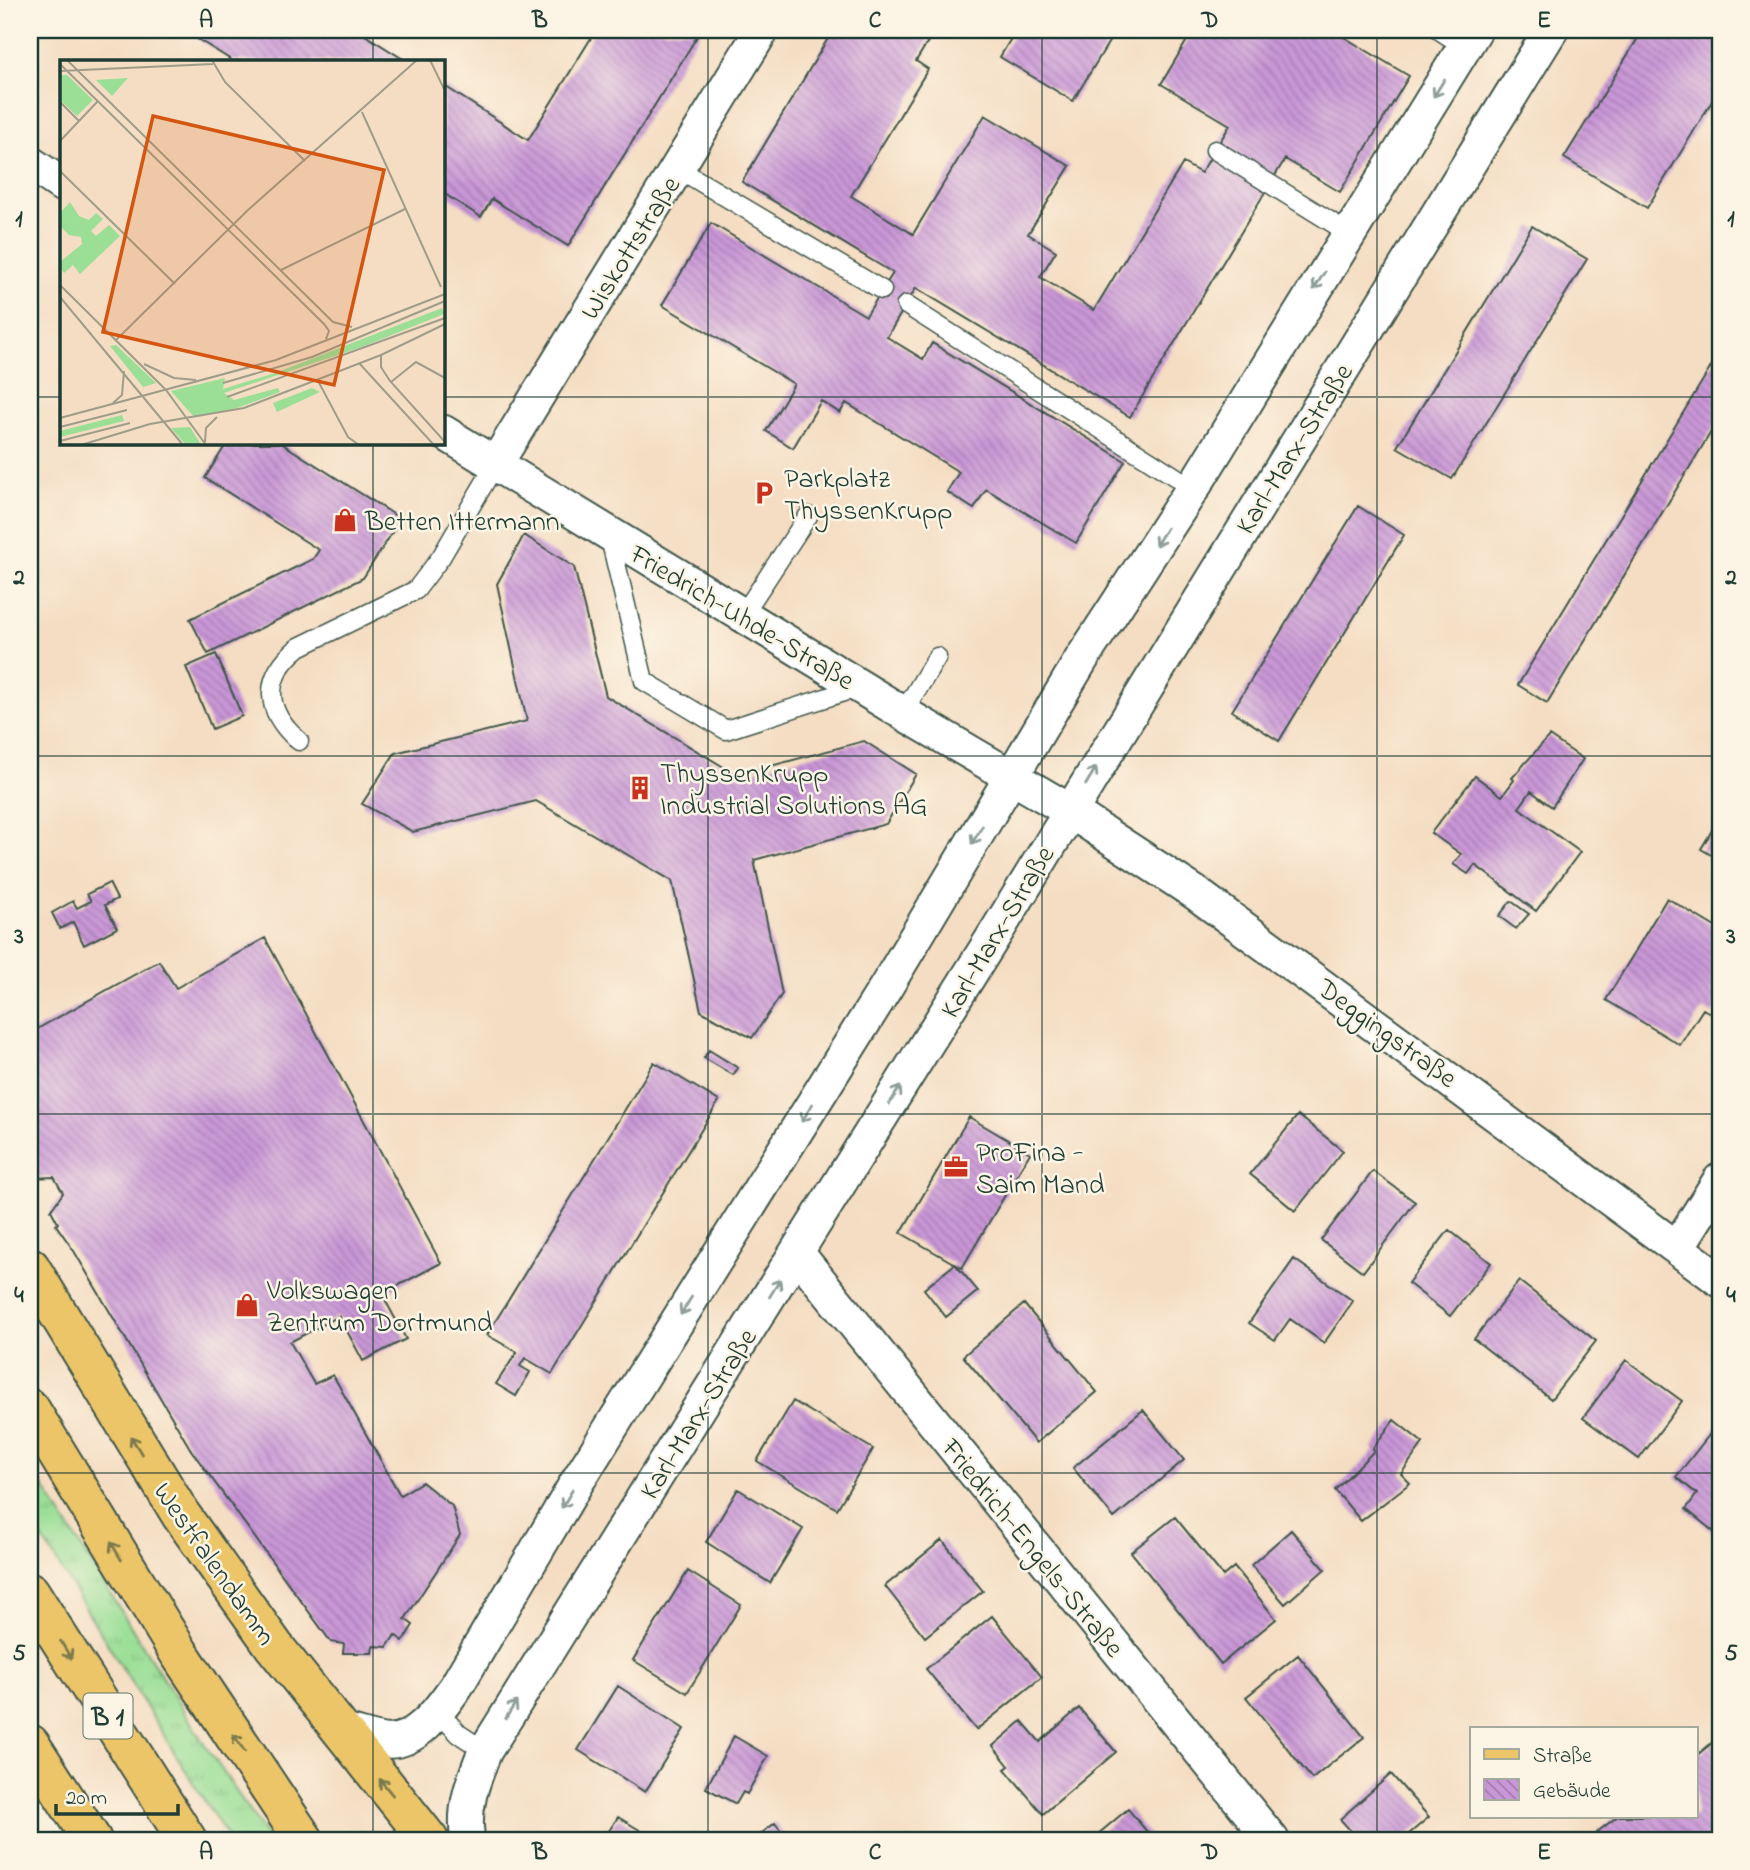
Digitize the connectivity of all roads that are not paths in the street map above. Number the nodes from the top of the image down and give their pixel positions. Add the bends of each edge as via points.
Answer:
1 (762, 30) edge
2 (1551, 30) edge
3 (1460, 35) edge
4 (1214, 150) dead end
5 (30, 163) edge
6 (677, 168) junction
7 (60, 183) edge
8 (1349, 233) junction
9 (882, 290) dead end
10 (905, 305) dead end
11 (444, 433) edge
12 (495, 465) junction
13 (1193, 488) junction
14 (807, 516) dead end
15 (609, 534) junction
16 (742, 616) junction
17 (937, 657) dead end
18 (859, 687) junction
19 (902, 713) junction
20 (299, 741) dead end
21 (1012, 776) junction
22 (1058, 804) junction
23 (1720, 1180) edge
24 (1677, 1248) junction
25 (797, 1253) junction
26 (30, 1267) edge
27 (1720, 1280) edge
28 (30, 1409) edge
29 (30, 1592) edge
30 (438, 1712) junction
31 (340, 1730) junction
32 (30, 1745) edge
33 (485, 1751) junction
34 (92, 1840) edge
35 (187, 1840) edge
36 (304, 1840) edge
37 (429, 1840) edge
38 (468, 1840) edge
39 (1272, 1840) edge

1 - 6 street, Wiskottstraße
22 -> 2 street, Karl-Marx-Straße
3 -> 8 street
4 - 8 lane
5 - 7 street
6 - 9 lane
6 - 12 street, Wiskottstraße
8 -> 13 street
10 - 13 lane
11 - 12 street, Friedrich-Uhde-Straße
12 - 15 street, Friedrich-Uhde-Straße
12 - 20 lane via 416,590 286,658 272,685 272,700 277,717
13 -> 21 street
14 - 16 lane
15 - 16 street, Friedrich-Uhde-Straße
15 - 18 lane via 644,681 726,730
16 - 18 street, Friedrich-Uhde-Straße
17 - 19 lane
18 - 19 street, Friedrich-Uhde-Straße
19 - 21 street, Friedrich-Uhde-Straße
21 - 22 street, Friedrich-Uhde-Straße
21 -> 30 street
22 - 24 street, Deggingstraße via 1280,953
25 -> 22 street, Karl-Marx-Straße
23 - 24 street
24 - 27 street, Deggingstraße
33 -> 25 street, Karl-Marx-Straße
25 - 39 street, Friedrich-Engels-Straße
31 -> 26 main road, Westfalendamm via 181,1515
36 -> 28 main road via 179,1653
29 -> 35 main road, B 1
30 - 31 street via 411,1735 387,1742
30 - 33 lane via 459,1734
37 -> 31 main road, Westfalendamm
32 - 34 main road
33 - 38 street, Karl-Marx-Straße via 469,1791

